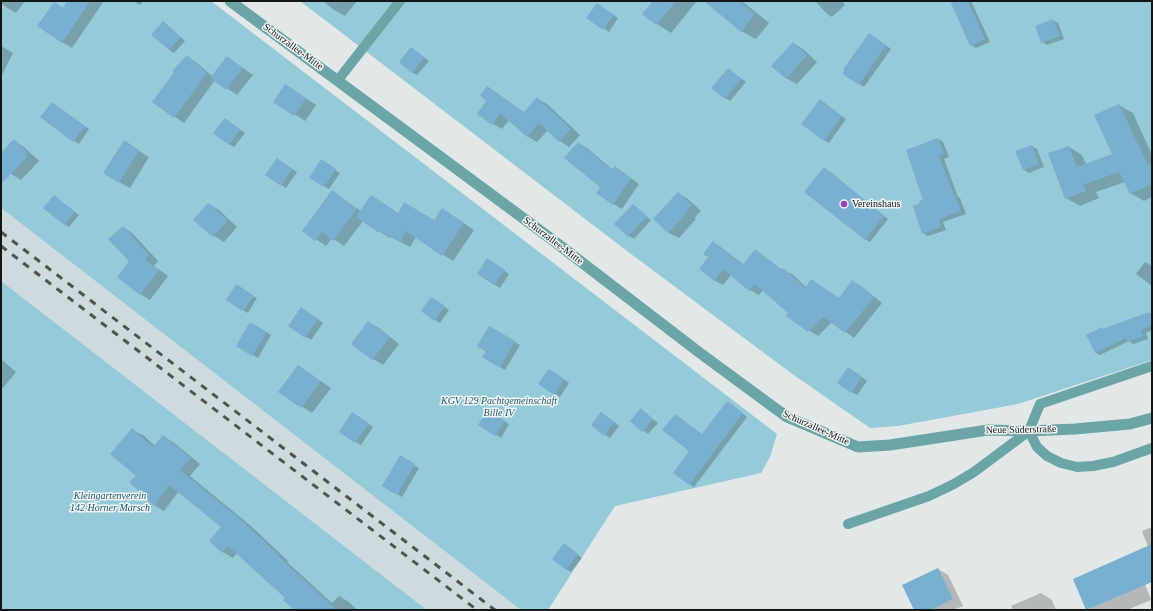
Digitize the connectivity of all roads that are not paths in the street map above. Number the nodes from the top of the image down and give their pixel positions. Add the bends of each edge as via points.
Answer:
1 (230, 1) edge
2 (400, 1) edge
3 (338, 80) junction
4 (1152, 366) edge
5 (1152, 418) edge
6 (1029, 431) junction
7 (890, 444) joint
8 (1152, 448) edge
9 (848, 524) dead end

1 - 3 street, Schurzallee-Mitte
2 - 3 lane
3 - 7 street, Schurzallee-Mitte via 787,417 858,447
4 - 6 lane via 1040,404
5 - 6 street, Neue Süderstraße via 1130,424
6 - 7 street, Neue Süderstraße via 988,430
6 - 8 lane via 1037,447 1047,456 1077,467 1113,462
6 - 9 lane via 954,484 929,496

